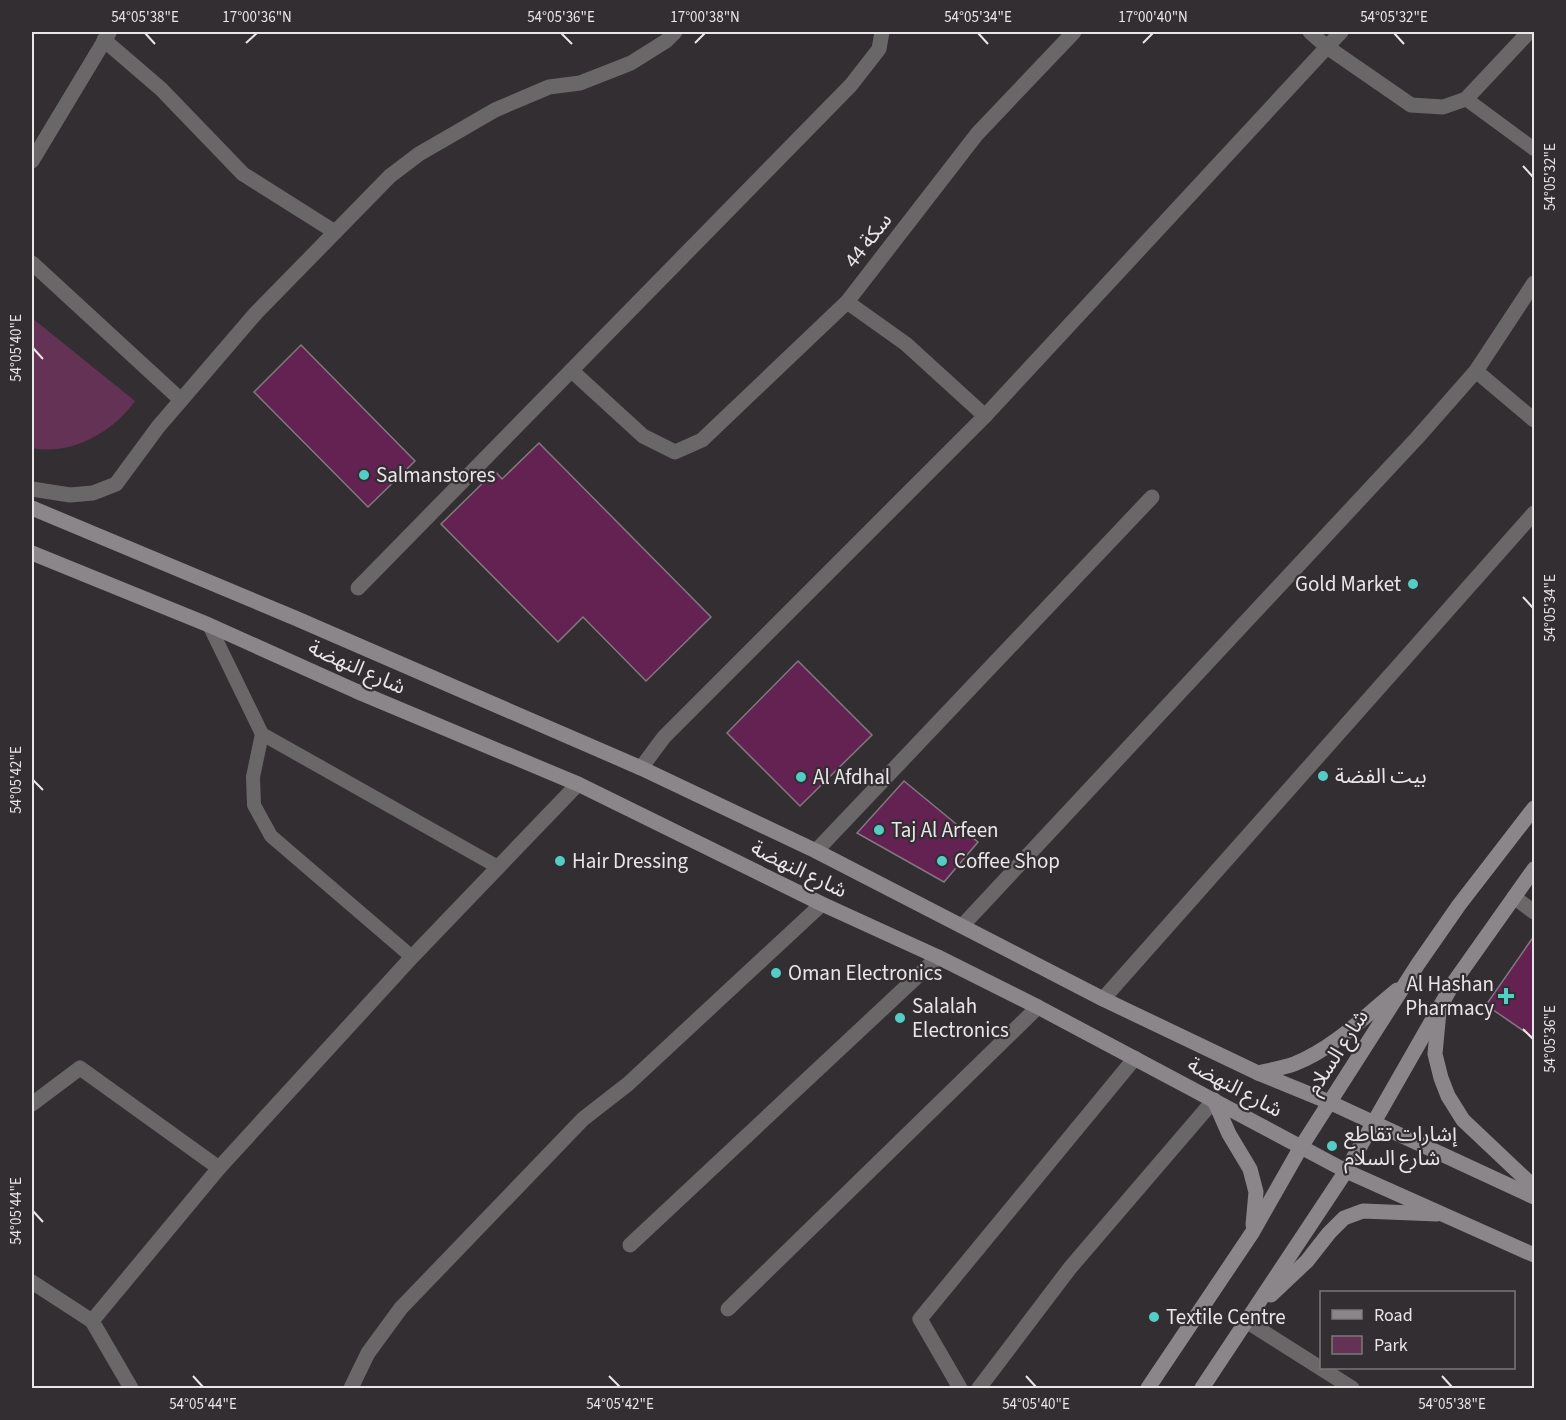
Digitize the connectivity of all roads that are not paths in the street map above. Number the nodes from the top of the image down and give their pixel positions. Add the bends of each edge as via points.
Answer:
1 (675, 32) edge
2 (882, 32) edge
3 (1074, 32) edge
4 (1310, 32) edge
5 (1341, 32) edge
6 (1529, 32) edge
7 (107, 36) edge
8 (1327, 47) junction
9 (1466, 99) junction
10 (1534, 149) edge
11 (32, 161) edge
12 (335, 232) junction
13 (32, 263) edge
14 (1534, 283) edge
15 (847, 302) junction
16 (572, 371) junction
17 (1476, 371) junction
18 (181, 400) junction
19 (985, 416) junction
20 (1534, 418) edge
21 (32, 489) edge
22 (1152, 497) dead end
23 (32, 508) edge
24 (1534, 513) edge
25 (32, 553) edge
26 (358, 588) dead end
27 (208, 624) junction
28 (262, 734) junction
29 (641, 768) junction
30 (578, 784) junction
31 (1534, 808) edge
32 (816, 850) junction
33 (498, 867) junction
34 (1534, 869) edge
35 (1514, 897) junction
36 (822, 904) junction
37 (1534, 912) edge
38 (962, 926) junction
39 (412, 957) junction
40 (938, 957) junction
41 (1408, 981) junction
42 (1103, 999) junction
43 (1038, 1007) junction
44 (1439, 1008) junction
45 (1135, 1058) junction
46 (1258, 1073) junction
47 (1214, 1100) junction
48 (1329, 1102) junction
49 (32, 1104) edge
50 (1373, 1123) junction
51 (1301, 1147) junction
52 (219, 1168) junction
53 (1346, 1171) junction
54 (1534, 1187) edge
55 (1534, 1197) edge
56 (1446, 1214) junction
57 (1252, 1233) junction
58 (630, 1245) dead end
59 (1534, 1254) edge
60 (32, 1281) edge
61 (728, 1309) dead end
62 (1249, 1318) junction
63 (92, 1321) junction
64 (1320, 1367) edge
65 (1323, 1369) edge
66 (131, 1389) edge
67 (351, 1389) edge
68 (960, 1389) edge
69 (979, 1389) edge
70 (1148, 1389) edge
71 (1202, 1389) edge
72 (1352, 1389) edge

1 - 12 street via 631,63 580,83 549,87 495,110 419,154 390,176
2 - 16 street via 879,49 851,85
3 - 15 street, سكة 44 via 977,134
4 - 8 street
5 - 8 street
6 - 9 street
7 - 11 street
7 - 12 street via 243,174
8 - 9 street via 1411,105 1443,106
8 - 19 street
9 - 10 lane
12 - 18 street via 256,313
13 - 18 street
14 - 17 street
15 - 16 street, سكة 44 via 702,441 675,452 643,436
15 - 19 street via 906,344
16 - 26 street
17 - 20 street
17 - 38 street
18 - 21 street via 116,484 93,493 70,495
19 - 29 street via 664,737
22 - 32 street
23 - 29 main road, شارع النهضة
24 - 42 street
25 - 27 main road, شارع النهضة
27 - 28 lane
27 - 30 main road, شارع النهضة
28 - 33 lane
28 - 39 lane via 253,777 254,805 271,836
29 - 32 main road, شارع النهضة
30 - 33 street
30 - 36 main road, شارع النهضة
31 - 41 main road, شارع السلام via 1459,905
32 - 38 main road, شارع النهضة
33 - 39 street
34 - 35 main road
35 - 37 street
35 - 44 main road
36 - 40 main road, شارع النهضة
36 - 67 street via 628,1084 583,1119 401,1308 368,1353
38 - 42 main road, شارع النهضة
39 - 52 street
40 - 43 main road, شارع النهضة
40 - 58 street
41 - 46 main road via 1336,1040 1295,1063
41 - 48 main road, شارع السلام
42 - 46 main road, شارع النهضة
43 - 45 main road, شارع النهضة
43 - 61 street
44 - 50 main road
44 - 54 main road via 1436,1054 1448,1096 1463,1120
45 - 47 main road, شارع النهضة
45 - 68 street via 920,1319
46 - 48 main road, شارع النهضة
47 - 51 main road, شارع النهضة
47 - 57 main road via 1228,1134 1250,1169 1256,1192
47 - 69 street via 1070,1268
48 - 50 main road, شارع النهضة
48 - 51 main road, شارع السلام
49 - 52 street via 80,1068
50 - 53 main road
50 - 55 main road, شارع النهضة
51 - 53 main road, شارع النهضة
51 - 57 main road, شارع السلام
52 - 63 street
53 - 56 main road, شارع النهضة
53 - 62 main road
56 - 59 main road, شارع النهضة
56 - 62 main road via 1363,1211 1344,1218
57 - 70 main road, شارع السلام
60 - 63 street
62 - 64 street
62 - 71 main road
63 - 66 street
65 - 72 street

